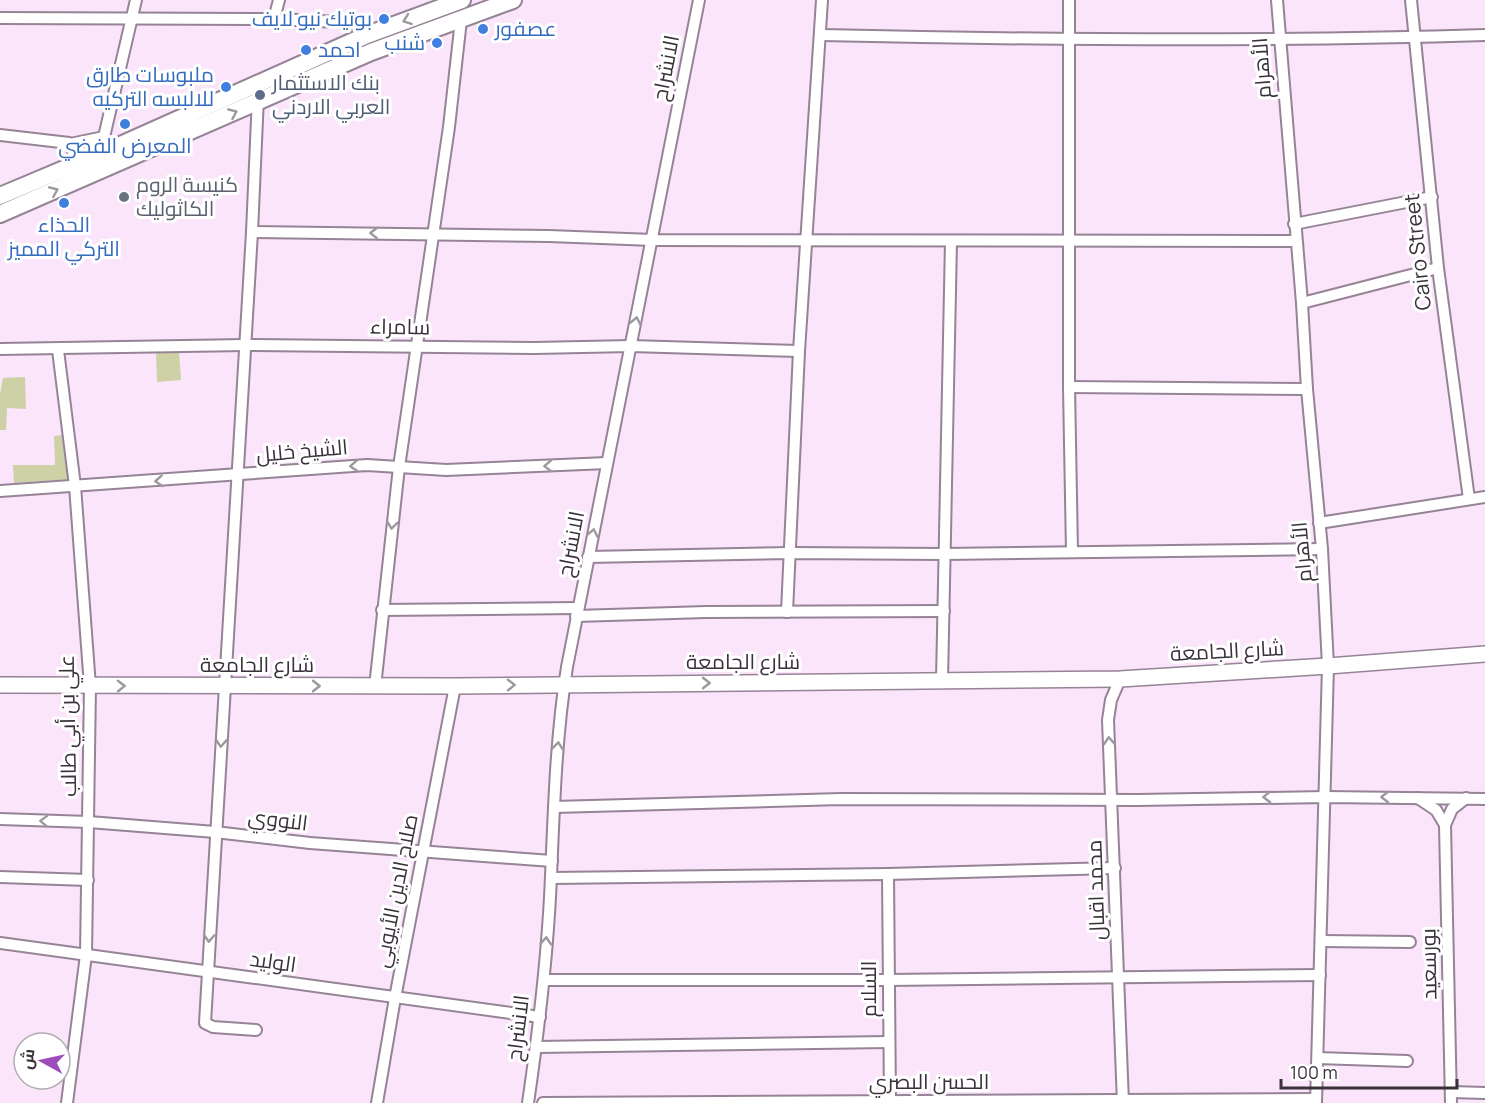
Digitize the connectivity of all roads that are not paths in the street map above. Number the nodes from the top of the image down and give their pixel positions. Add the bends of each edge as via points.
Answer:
1 (136, 0) edge
2 (279, 0) edge
3 (462, 0) edge
4 (513, 0) edge
5 (699, 0) edge
6 (822, 0) edge
7 (1069, 0) edge
8 (1277, 0) edge
9 (1411, 0) edge
10 (0, 18) edge
11 (132, 18) junction
12 (274, 19) junction
13 (461, 20) junction
14 (368, 35) junction
15 (821, 35) junction
16 (1485, 35) edge
17 (1416, 37) junction
18 (1279, 39) junction
19 (1069, 40) junction
20 (257, 93) junction
21 (0, 135) edge
22 (70, 144) junction
23 (106, 144) junction
24 (76, 164) junction
25 (0, 196) edge
26 (1432, 197) junction
27 (0, 214) edge
28 (1294, 224) junction
29 (252, 232) junction
30 (433, 234) junction
31 (653, 240) junction
32 (808, 240) junction
33 (951, 241) junction
34 (1070, 241) junction
35 (1295, 242) junction
36 (1438, 268) junction
37 (1302, 303) junction
38 (244, 345) junction
39 (416, 346) junction
40 (631, 346) junction
41 (0, 349) edge
42 (58, 350) junction
43 (799, 351) junction
44 (1069, 387) junction
45 (1306, 389) junction
46 (607, 463) junction
47 (399, 467) junction
48 (236, 476) junction
49 (75, 486) junction
50 (0, 491) edge
51 (1485, 496) edge
52 (1469, 499) junction
53 (1319, 523) junction
54 (1322, 549) junction
55 (1072, 552) junction
56 (790, 553) junction
57 (944, 554) junction
58 (588, 557) junction
59 (382, 610) junction
60 (945, 611) junction
61 (577, 612) junction
62 (787, 612) junction
63 (1485, 654) edge
64 (1328, 666) junction
65 (1120, 679) junction
66 (942, 681) junction
67 (564, 684) junction
68 (0, 685) edge
69 (225, 685) junction
70 (90, 686) junction
71 (455, 686) junction
72 (375, 687) junction
73 (1326, 796) junction
74 (1415, 797) junction
75 (1466, 798) junction
76 (1112, 799) junction
77 (1485, 799) edge
78 (554, 807) junction
79 (0, 819) edge
80 (89, 822) junction
81 (1445, 825) junction
82 (215, 832) junction
83 (423, 851) junction
84 (552, 861) junction
85 (1115, 868) junction
86 (888, 874) junction
87 (0, 877) edge
88 (551, 878) junction
89 (88, 880) junction
90 (1322, 941) junction
91 (1410, 942) dead end
92 (0, 943) edge
93 (86, 955) junction
94 (207, 973) junction
95 (1320, 975) junction
96 (1119, 977) junction
97 (544, 980) junction
98 (888, 980) junction
99 (395, 998) junction
100 (540, 1017) junction
101 (256, 1030) dead end
102 (889, 1042) junction
103 (536, 1047) junction
104 (1318, 1058) junction
105 (1407, 1061) dead end
106 (1485, 1093) edge
107 (1451, 1098) edge
108 (1123, 1101) edge
109 (1316, 1101) edge
110 (655, 1102) edge
111 (890, 1102) edge
112 (1009, 1102) edge
113 (67, 1103) edge
114 (377, 1103) edge
115 (528, 1103) edge
116 (543, 1103) edge
117 (776, 1103) edge

1 - 11 street
2 - 12 street
3 -> 14 main road
4 - 13 main road
5 - 31 street, الانشراح
6 - 15 street
7 - 19 street
8 - 18 street, الأهرام
9 - 17 street, Cairo Street
10 - 11 street
11 - 12 street
11 - 23 street
12 - 14 street via 362,23 368,28
13 - 20 main road
13 - 30 street
14 - 20 main road
15 - 19 street
15 - 32 street
16 - 17 street
17 - 18 street
17 - 26 street, Cairo Street
18 - 19 street
18 - 28 street, الأهرام
19 - 34 street
20 - 23 main road
27 -> 20 main road
20 - 29 street
21 - 22 street
22 - 23 street
22 - 24 street
23 - 24 main road
24 - 25 main road
26 - 28 street
26 - 36 street, Cairo Street
28 - 35 street, الأهرام
30 -> 29 street
29 - 38 street
30 - 31 street
30 - 39 street
31 - 32 street
40 -> 31 street, الانشراح
32 - 33 street
32 - 43 street
33 - 34 street
33 - 57 street
34 - 35 street
34 - 44 street
35 - 37 street, الأهرام
36 - 37 street
36 - 52 street, Cairo Street
37 - 45 street, الأهرام
38 - 39 street, سامراء
38 - 42 street, سامراء
38 - 48 street
39 - 40 street, سامراء
39 - 47 street
40 - 43 street, سامراء
40 - 46 street, الانشراح
41 - 42 street, سامراء
42 - 49 street, علي بن أبي طالب
43 - 56 street
44 - 45 street
44 - 55 street
45 - 53 street, الأهرام
46 -> 47 street, الشيخ خليل via 446,470
58 -> 46 street, الانشراح
47 -> 48 street, الشيخ خليل via 359,466
47 -> 59 street
48 -> 49 street, الشيخ خليل
48 - 69 street
49 - 50 street, الشيخ خليل
49 - 70 street, علي بن أبي طالب
51 - 52 street
52 - 53 street
53 - 54 street, الأهرام
54 - 55 street
54 - 64 street, الأهرام
55 - 57 street
56 - 57 street
56 - 58 street
56 - 62 street
57 - 60 street
58 - 61 street, الانشراح
59 - 61 street
59 - 72 street
60 - 62 street
60 - 66 street
61 - 62 street
61 - 67 street, الانشراح
63 - 64 main road, شارع الجامعة
64 - 65 main road, شارع الجامعة
64 - 73 street, الأهرام
65 - 66 main road, شارع الجامعة
76 -> 65 street, محمد اقبال via 1108,710
67 -> 66 main road, شارع الجامعة
71 -> 67 main road, شارع الجامعة
78 -> 67 street, الانشراح
68 - 70 main road, شارع الجامعة
70 -> 69 main road, شارع الجامعة
69 -> 72 main road, شارع الجامعة
69 -> 82 street
70 - 80 street, علي بن أبي طالب
71 - 72 main road, شارع الجامعة
71 - 83 street, صلاح الدين الأيوبي
74 -> 73 street
73 -> 76 street
73 - 90 street, الأهرام
74 - 75 street
74 - 81 street via 1436,810
75 - 77 street
75 - 81 street via 1452,809
76 - 78 street via 842,799
76 - 85 street, محمد اقبال
78 - 84 street, الانشراح
80 -> 79 street, النووي
80 - 82 street, النووي
80 - 89 street, علي بن أبي طالب
81 - 107 street, بورسعيد
82 - 83 street, النووي
82 -> 94 street
83 - 84 street, النووي
83 - 99 street, صلاح الدين الأيوبي
84 - 88 street, الانشراح
85 - 86 street
85 - 96 street, محمد اقبال
86 - 88 street
86 - 98 street, السلام
87 - 89 street
97 -> 88 street, الانشراح
89 - 93 street, علي بن أبي طالب
90 - 91 street
90 - 95 street, الأهرام
92 - 93 street, الوليد
93 - 94 street, الوليد
93 - 113 street, علي بن أبي طالب
94 - 99 street, الوليد
94 - 101 street via 205,1023
95 - 96 street
95 - 104 street, الأهرام
96 - 98 street
96 - 108 street, محمد اقبال
97 - 98 street
97 - 100 street, الانشراح
98 - 102 street, السلام
99 - 100 street, الوليد
99 - 114 street, صلاح الدين الأيوبي
100 - 103 street, الانشراح
102 - 103 street
102 - 111 street, السلام
103 - 115 street, الانشراح
104 - 105 street
104 - 109 street, الأهرام
106 - 107 street
108 - 109 street, الحسن البصري
108 - 112 street, الحسن البصري
110 - 116 street, الحسن البصري
110 - 117 street, الحسن البصري
111 - 112 street, الحسن البصري
111 - 117 street, الحسن البصري

